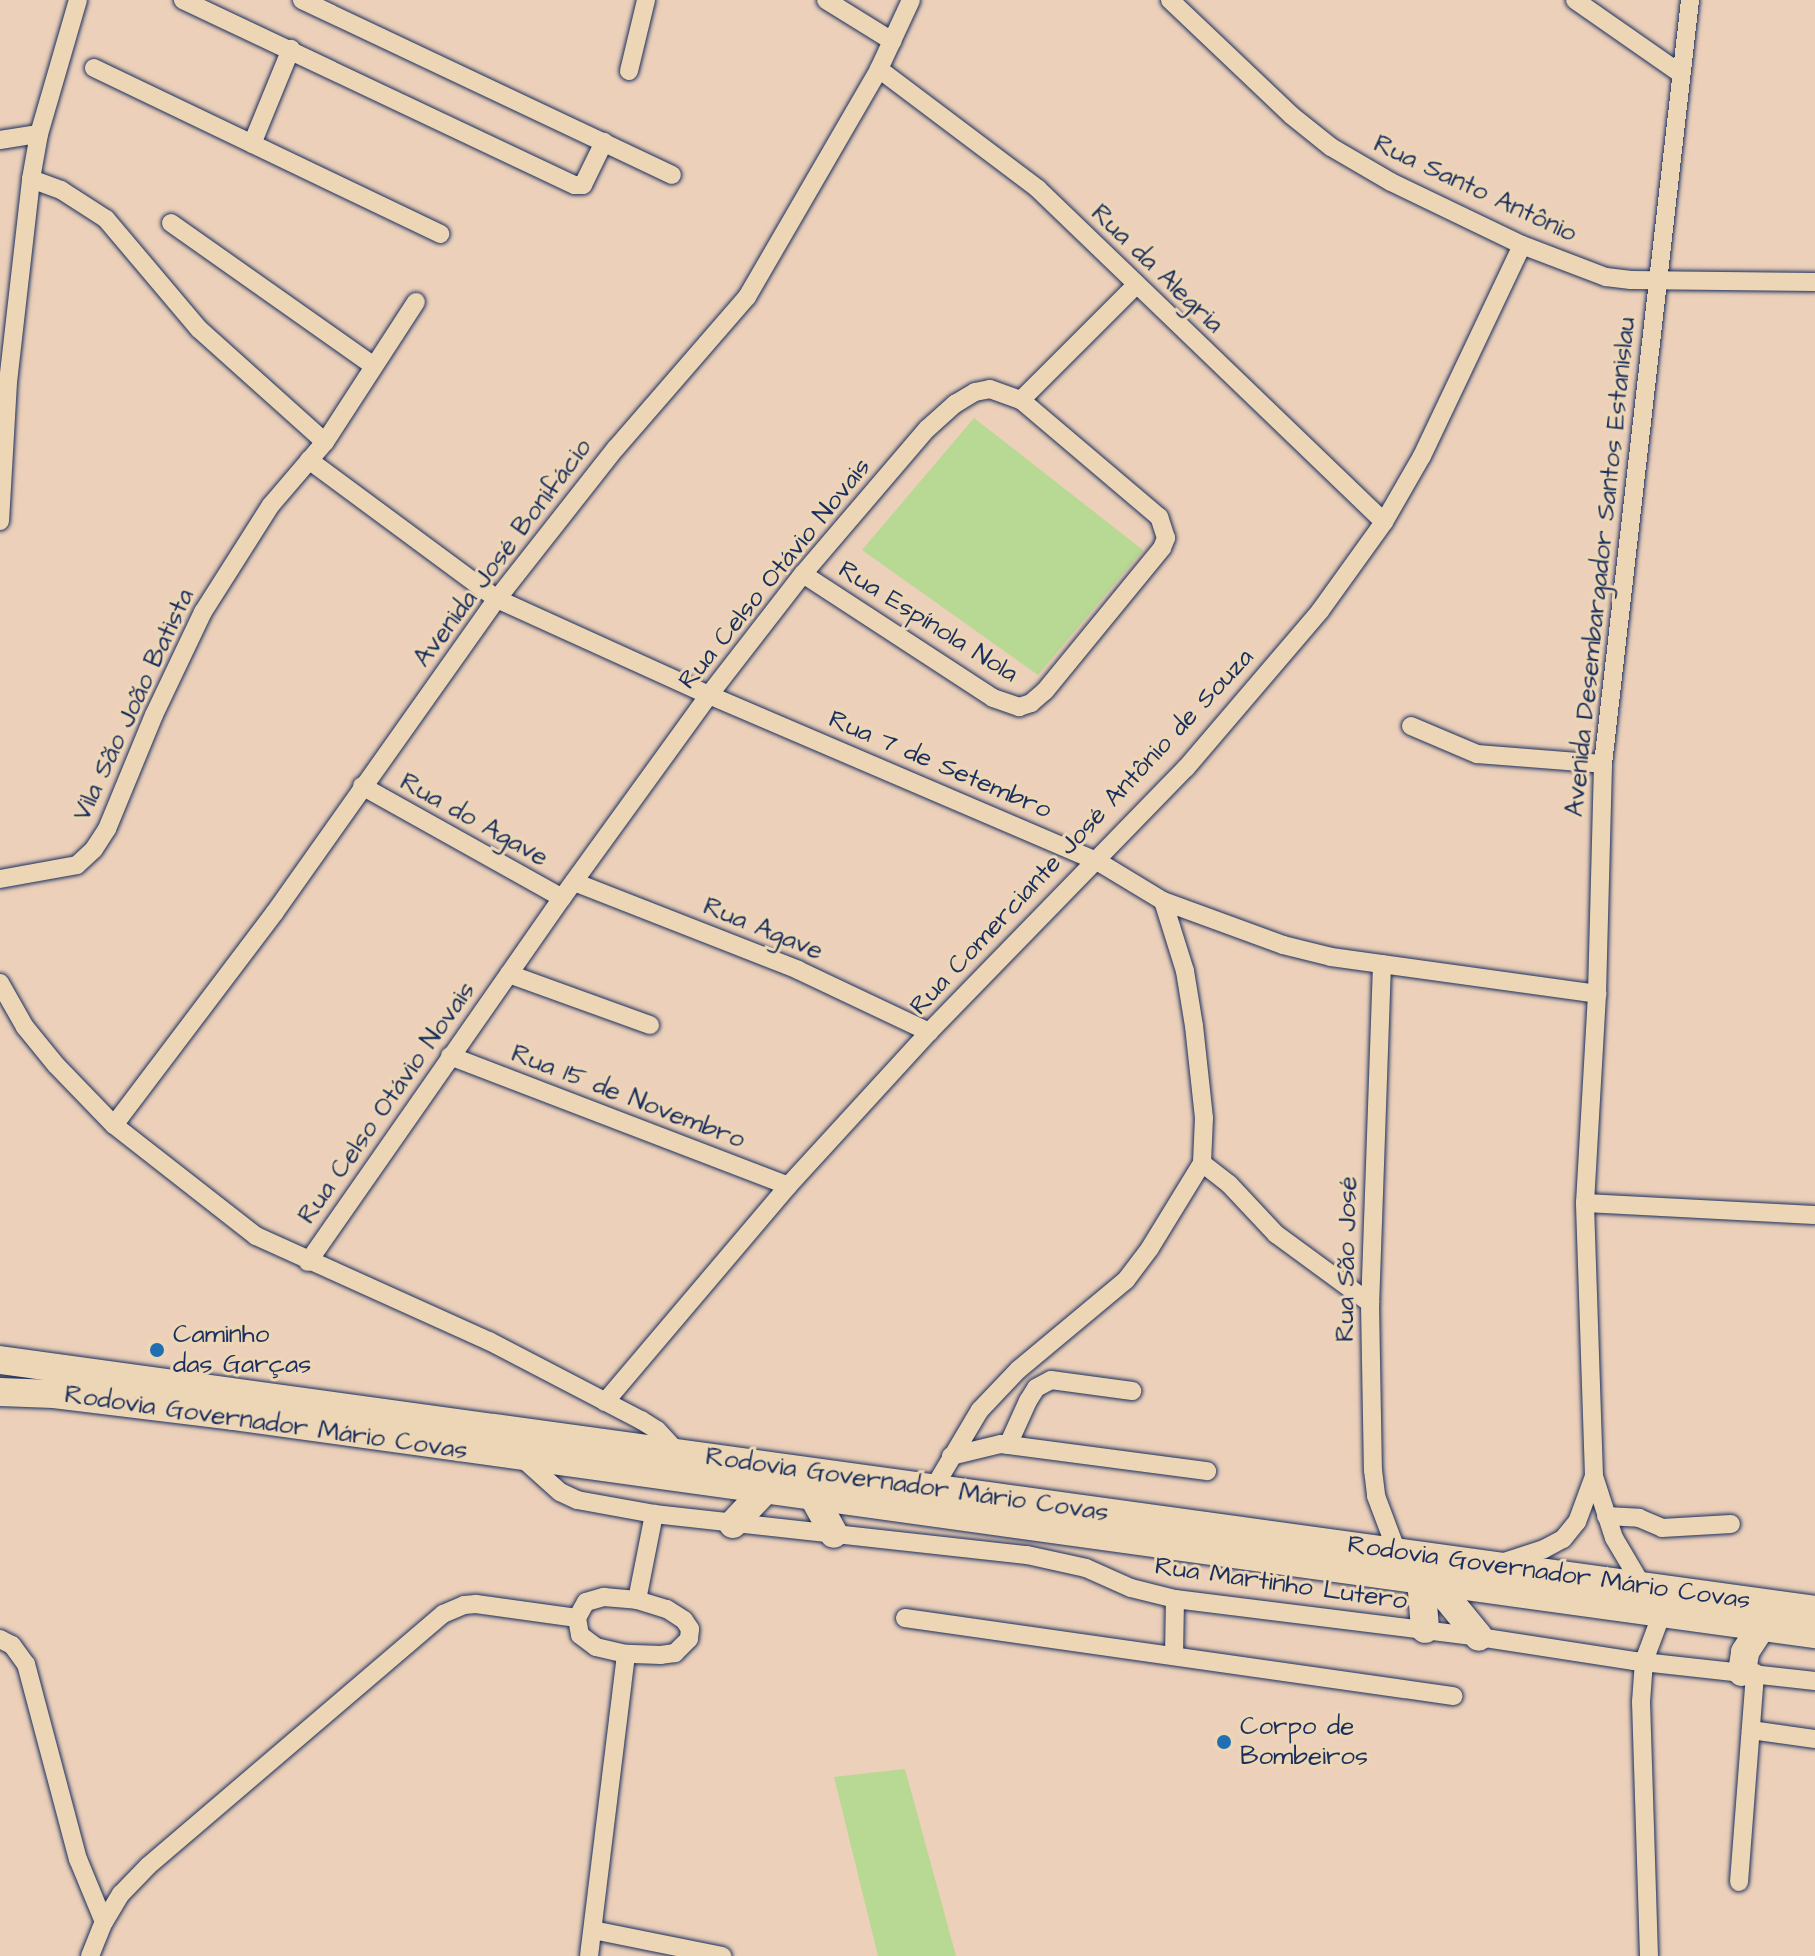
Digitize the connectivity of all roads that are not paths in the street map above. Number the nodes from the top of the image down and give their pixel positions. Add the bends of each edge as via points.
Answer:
1 (78, 0) edge
2 (183, 0) edge
3 (302, 0) edge
4 (646, 0) edge
5 (826, 0) edge
6 (911, 0) edge
7 (1170, 0) edge
8 (1575, 0) edge
9 (1690, 0) edge
10 (207, 5) edge
11 (892, 41) junction
12 (291, 49) junction
13 (94, 68) dead end
14 (879, 69) junction
15 (629, 71) dead end
16 (1681, 74) junction
17 (39, 134) junction
18 (0, 140) edge
19 (604, 142) junction
20 (252, 144) junction
21 (672, 175) dead end
22 (31, 179) junction
23 (171, 223) dead end
24 (440, 234) dead end
25 (1522, 245) junction
26 (1656, 279) junction
27 (1815, 282) edge
28 (1135, 286) junction
29 (416, 302) dead end
30 (374, 366) junction
31 (1021, 400) junction
32 (325, 442) junction
33 (309, 460) junction
34 (0, 521) edge
35 (1384, 522) junction
36 (803, 574) junction
37 (497, 599) junction
38 (709, 695) junction
39 (1411, 726) dead end
40 (1603, 764) junction
41 (362, 786) junction
42 (1097, 861) junction
43 (0, 879) edge
44 (574, 882) junction
45 (562, 898) junction
46 (1163, 901) junction
47 (1382, 964) junction
48 (509, 974) junction
49 (0, 983) edge
50 (1597, 994) junction
51 (650, 1025) dead end
52 (929, 1032) junction
53 (450, 1056) junction
54 (114, 1125) junction
55 (1202, 1163) junction
56 (788, 1186) junction
57 (1585, 1203) junction
58 (1815, 1215) edge
59 (308, 1262) junction
60 (1370, 1303) junction
61 (0, 1360) edge
62 (1132, 1391) dead end
63 (0, 1392) edge
64 (605, 1402) junction
65 (1008, 1445) junction
66 (679, 1454) junction
67 (951, 1456) junction
68 (521, 1457) junction
69 (1207, 1471) dead end
70 (1594, 1476) junction
71 (766, 1489) junction
72 (933, 1489) junction
73 (813, 1496) junction
74 (654, 1514) junction
75 (1606, 1516) junction
76 (733, 1524) junction
77 (1731, 1524) dead end
78 (834, 1534) junction
79 (1397, 1552) junction
80 (1488, 1566) junction
81 (1427, 1580) junction
82 (1643, 1587) junction
83 (1175, 1599) junction
84 (637, 1600) junction
85 (1815, 1610) edge
86 (1662, 1613) junction
87 (577, 1618) junction
88 (905, 1618) dead end
89 (1761, 1627) junction
90 (1425, 1629) junction
91 (1815, 1634) edge
92 (1479, 1637) junction
93 (0, 1639) edge
94 (626, 1654) junction
95 (1174, 1656) junction
96 (1644, 1661) junction
97 (1748, 1672) junction
98 (1815, 1681) edge
99 (1453, 1696) dead end
100 (1751, 1730) junction
101 (1815, 1739) edge
102 (1739, 1882) dead end
103 (104, 1922) junction
104 (593, 1930) junction
105 (90, 1956) edge
106 (589, 1956) edge
107 (722, 1956) edge
108 (1649, 1956) edge

1 - 17 street
2 - 10 street
3 - 19 street
4 - 15 street
5 - 11 street
6 - 11 street, Avenida José Bonifácio
7 - 25 street, Rua Santo Antônio via 1331,147
8 - 16 street
9 - 16 street, Avenida Desembargador Santos Estanislau
10 - 12 street
11 - 14 street, Avenida José Bonifácio
12 - 19 street via 575,185 583,185
12 - 20 street
13 - 20 street
14 - 28 street, Rua da Alegria via 1038,189
14 - 37 street, Avenida José Bonifácio via 747,297 616,448
16 - 26 street, Avenida Desembargador Santos Estanislau
17 - 18 street
17 - 22 street
19 - 21 street
20 - 24 street
22 - 32 street via 61,190 106,219 225,355
22 - 34 street via 8,382
23 - 30 street
25 - 26 street, Rua Santo Antônio via 1606,277
25 - 35 street, Rua Comerciante José Antônio de Souza via 1422,456
26 - 27 street, Rua Santo Antônio
26 - 40 street, Avenida Desembargador Santos Estanislau
28 - 31 street
28 - 35 street, Rua da Alegria
29 - 30 street, Vila São João Batista
30 - 32 street, Vila São João Batista
31 - 36 street, Rua Celso Otávio Novais via 990,389 955,404 927,429
31 - 36 street, Rua Espínola Nola via 1159,517 1166,538 1045,691 1019,707 993,698
32 - 33 street, Vila São João Batista
33 - 37 street, Rua 7 de Setembro
33 - 43 street, Vila São João Batista via 271,505 203,612 94,849 77,865
35 - 42 street, Rua Comerciante José Antônio de Souza via 1241,707
36 - 38 street, Rua Celso Otávio Novais
37 - 38 street, Rua 7 de Setembro
37 - 41 street, Avenida José Bonifácio
38 - 42 street, Rua 7 de Setembro
38 - 44 street, Rua Celso Otávio Novais
39 - 40 street via 1477,754
40 - 50 street, Avenida Desembargador Santos Estanislau
41 - 45 street, Rua do Agave
41 - 54 street, Avenida José Bonifácio via 275,912
42 - 46 street, Rua 7 de Setembro
42 - 52 street, Rua Comerciante José Antônio de Souza
44 - 45 street, Rua Celso Otávio Novais
44 - 52 street, Rua Agave via 798,970
45 - 48 street, Rua Celso Otávio Novais
46 - 47 street, Rua 7 de Setembro via 1283,945
46 - 55 street via 1185,971 1194,1026 1204,1118
47 - 50 street, Rua 7 de Setembro
47 - 60 street, Rua São José
48 - 51 street, Rua Celso Otávio Novais
48 - 53 street, Rua Celso Otávio Novais
49 - 54 street via 25,1027
50 - 57 street, Avenida Desembargador Santos Estanislau
52 - 56 street, Rua Comerciante José Antônio de Souza
53 - 56 street, Rua 15 de Novembro
53 - 59 street, Rua Celso Otávio Novais
54 - 59 street via 256,1236
55 - 60 street via 1276,1234
55 - 67 street via 1126,1280 1018,1370 980,1410
56 - 64 street, Rua Comerciante José Antônio de Souza
57 - 58 street
57 - 70 street, Avenida Desembargador Santos Estanislau
59 - 64 street via 489,1341
60 - 79 street, Rua São José via 1373,1470 1376,1496
61 - 66 highway, Rodovia Governador Mário Covas
62 - 65 street via 1051,1380 1036,1388
63 - 68 highway, Rodovia Governador Mário Covas via 233,1416
64 - 66 street via 657,1430
65 - 67 street
65 - 69 street
66 - 72 highway, Rodovia Governador Mário Covas
67 - 72 street
68 - 71 highway, Rodovia Governador Mário Covas
68 - 74 street, Rua Martinho Lutero via 560,1492 577,1500
70 - 75 street, Avenida Desembargador Santos Estanislau
70 - 80 street, Avenida Desembargador Santos Estanislau via 1577,1522 1563,1539
71 - 73 highway, Rodovia Governador Mário Covas
71 - 76 highway
72 - 79 highway, Rodovia Governador Mário Covas
73 - 78 highway
73 - 81 highway, Rodovia Governador Mário Covas
74 - 76 street, Rua Martinho Lutero
74 - 84 street
75 - 77 street via 1639,1518 1662,1528
75 - 82 street, Avenida Desembargador Santos Estanislau
76 - 78 street, Rua Martinho Lutero
78 - 83 street, Rua Martinho Lutero via 1027,1555 1086,1568 1131,1588
79 - 80 highway, Rodovia Governador Mário Covas
80 - 82 highway, Rodovia Governador Mário Covas
81 - 86 highway, Rodovia Governador Mário Covas
81 - 90 highway
81 - 92 highway
82 - 85 highway, Rodovia Governador Mário Covas
83 - 90 street, Rua Martinho Lutero
83 - 95 street
84 - 87 street via 594,1599
84 - 94 street via 677,1614 690,1629 689,1639 675,1653
86 - 89 highway, Rodovia Governador Mário Covas
86 - 96 street
87 - 94 street via 580,1635 587,1641
87 - 103 street via 476,1604 443,1614 148,1866
88 - 95 street
89 - 91 highway, Rodovia Governador Mário Covas
89 - 97 highway via 1745,1652
90 - 92 street, Rua Martinho Lutero
92 - 96 street, Rua Martinho Lutero
93 - 103 street via 26,1664 78,1859
94 - 104 street
95 - 99 street
96 - 97 street, Rua Martinho Lutero
96 - 108 street
97 - 98 street, Rua Martinho Lutero
97 - 100 street
100 - 101 street
100 - 102 street
103 - 105 street
104 - 106 street
104 - 107 street

